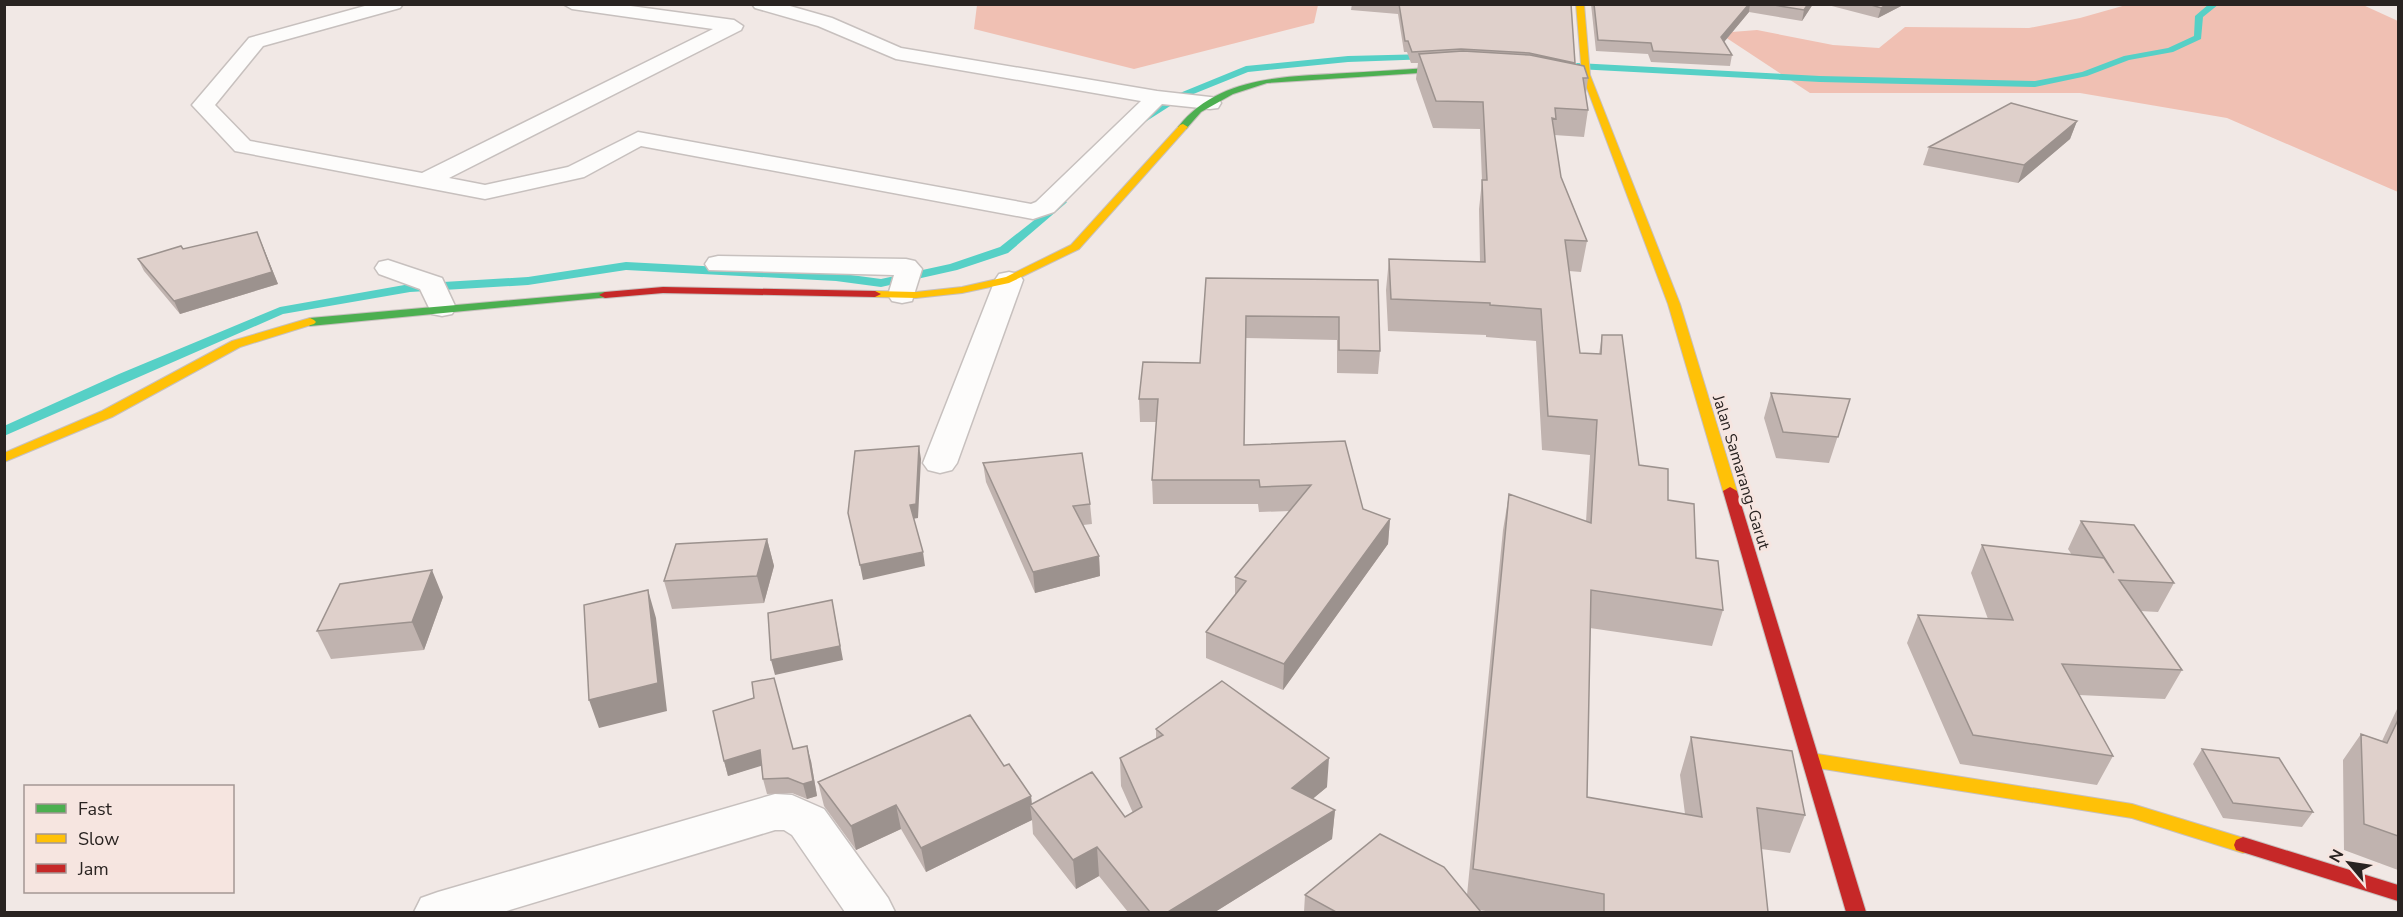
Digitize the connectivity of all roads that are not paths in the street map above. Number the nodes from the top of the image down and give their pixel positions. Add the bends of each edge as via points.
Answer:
1 (394, 4) edge
2 (572, 4) edge
3 (1580, 4) edge
4 (760, 9) edge
5 (734, 26) junction
6 (1471, 69) edge
7 (1588, 81) junction
8 (1569, 82) edge
9 (1156, 98) junction
10 (1202, 103) junction
11 (426, 180) junction
12 (718, 264) dead end
13 (388, 268) dead end
14 (1009, 280) junction
15 (905, 283) junction
16 (438, 297) junction
17 (4, 458) edge
18 (940, 464) dead end
19 (1811, 760) junction
20 (2398, 893) edge
21 (438, 912) edge
22 (872, 912) edge
23 (1856, 912) edge

1 - 11 street via 256,42 203,105 243,146
2 - 5 street
3 - 7 street, Jalan Samarang-Garut
4 - 5 street
4 - 9 street via 825,22 896,53
5 - 11 street
6 - 10 street via 1266,81
7 - 8 street
7 - 19 street, Jalan Samarang-Garut via 1674,304
9 - 10 street
9 - 11 street via 1045,207 1033,212 638,139 576,172 485,192
10 - 14 street via 1075,247
12 - 15 street
13 - 16 street
14 - 15 street via 962,290
14 - 18 street
15 - 16 street
16 - 17 street via 313,321 236,344 107,414
19 - 20 street via 2132,811
19 - 23 street, Jalan Samarang-Garut
21 - 22 street via 775,813 792,813 808,822

